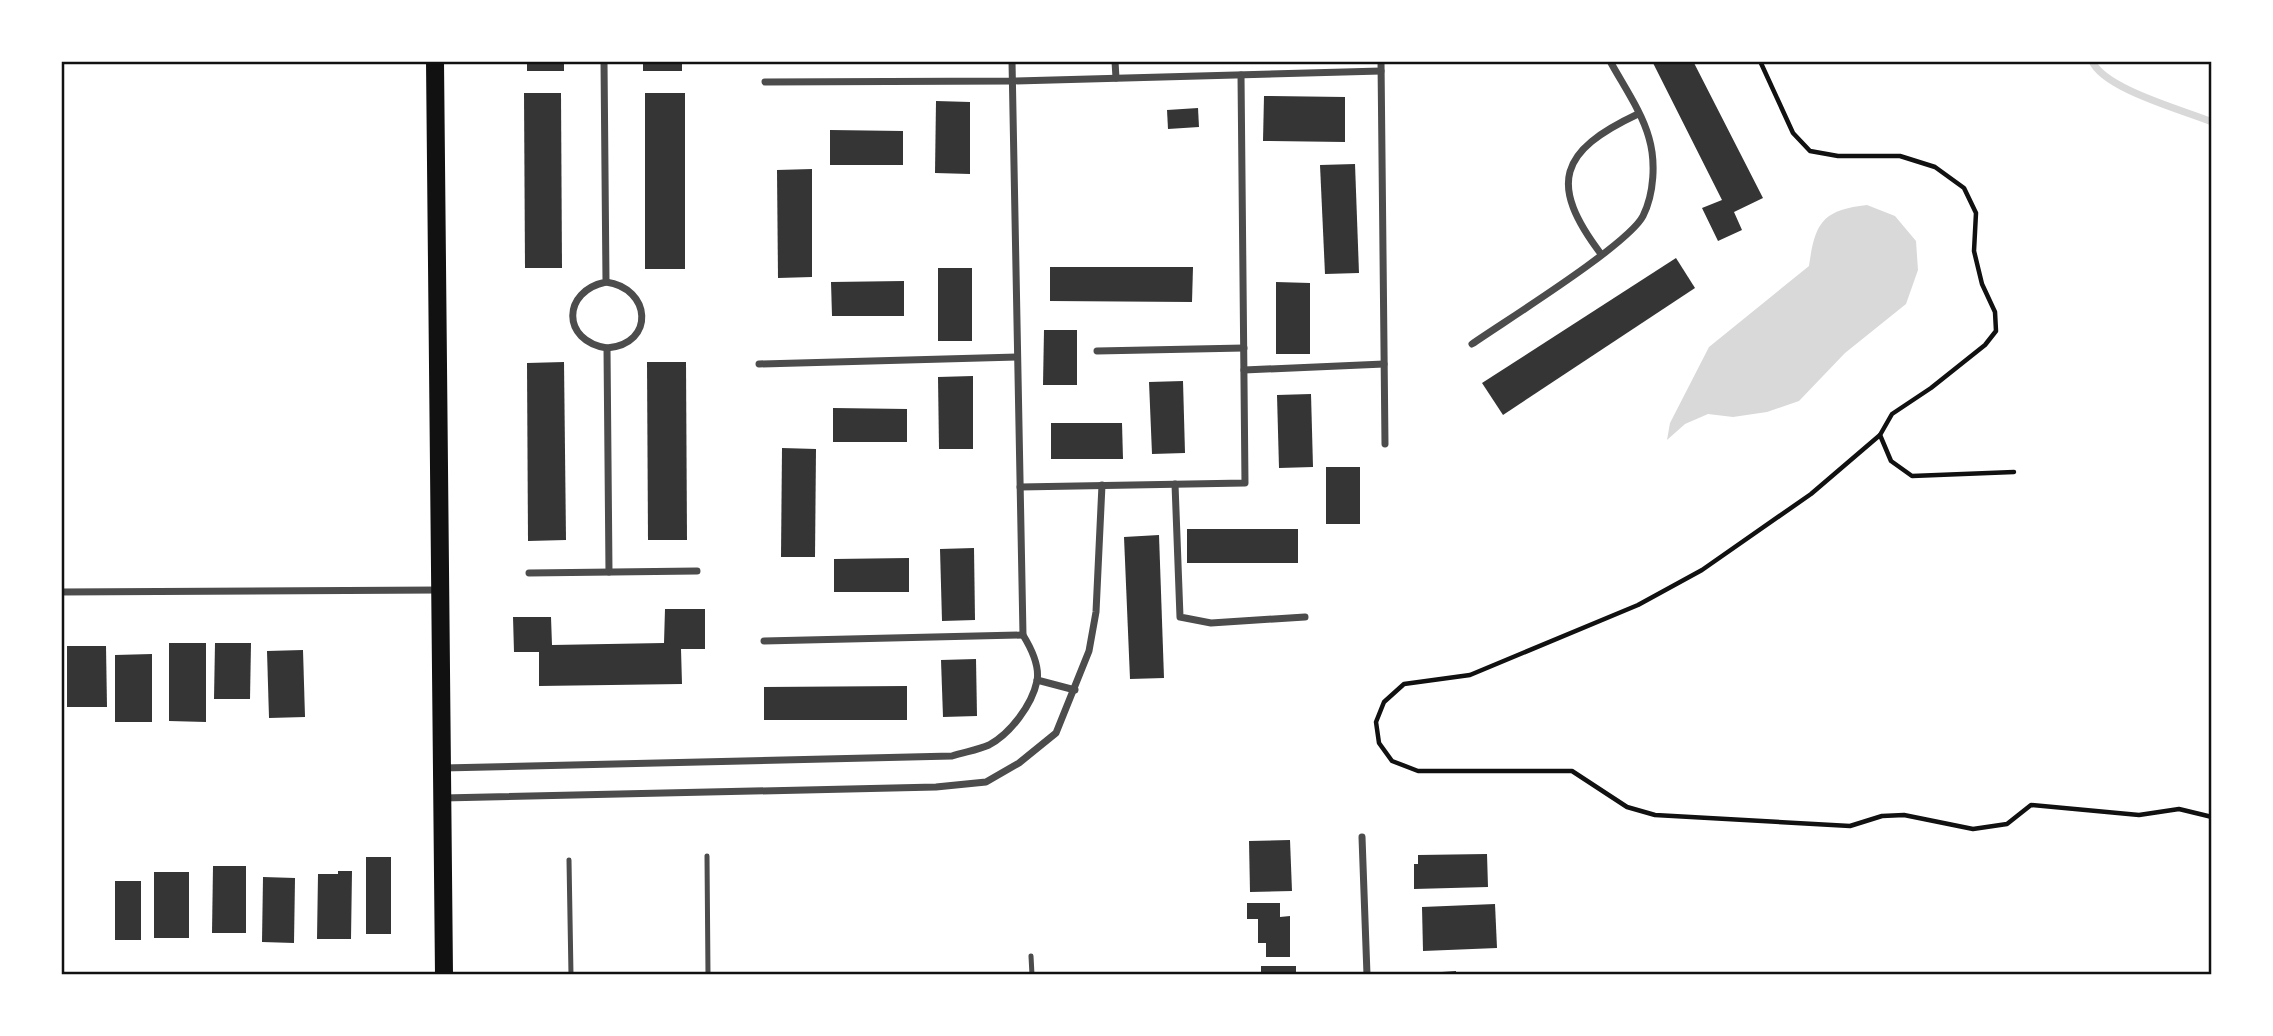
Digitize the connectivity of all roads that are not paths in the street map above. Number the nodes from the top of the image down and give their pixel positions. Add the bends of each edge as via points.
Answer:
1 (435, 61) edge
2 (604, 61) edge
3 (1012, 61) edge
4 (1115, 61) edge
5 (1381, 61) edge
6 (1610, 61) edge
7 (1381, 71) junction
8 (1241, 75) junction
9 (1116, 78) junction
10 (1013, 80) junction
11 (765, 82) dead end
12 (1637, 114) junction
13 (1601, 254) junction
14 (606, 282) junction
15 (1472, 344) dead end
16 (607, 348) junction
17 (1244, 348) junction
18 (1097, 351) dead end
19 (1017, 357) junction
20 (759, 364) dead end
21 (1384, 364) junction
22 (1244, 370) junction
23 (1385, 444) dead end
24 (1175, 484) junction
25 (1102, 485) junction
26 (1020, 487) junction
27 (696, 571) dead end
28 (609, 572) junction
29 (529, 573) dead end
30 (442, 589) junction
31 (61, 592) edge
32 (1305, 617) dead end
33 (1023, 635) junction
34 (764, 640) dead end
35 (1037, 680) junction
36 (1075, 690) junction
37 (442, 768) junction
38 (443, 798) junction
39 (1362, 837) dead end
40 (706, 856) dead end
41 (569, 860) dead end
42 (1031, 956) dead end
43 (444, 975) edge
44 (571, 975) edge
45 (708, 975) edge
46 (1032, 975) edge
47 (1367, 975) edge

1 - 30 main road
2 - 14 street
3 - 10 street
4 - 9 street
5 - 7 street
6 - 12 street
7 - 8 street
7 - 21 street
8 - 9 street
8 - 17 street
9 - 10 street
10 - 11 street
10 - 19 street
12 - 13 street via 1649,136 1651,193 1642,218
12 - 13 street via 1586,143 1570,168 1568,197 1580,226
13 - 15 street
14 - 16 street via 583,291 573,317 583,339
14 - 16 street via 629,289 642,310 642,322 631,341
16 - 28 street
17 - 18 street
17 - 22 street
19 - 20 street
19 - 26 street
21 - 22 street
21 - 23 street
22 - 24 street via 1245,483
24 - 25 street
24 - 32 street via 1181,617 1211,623
25 - 26 street
25 - 36 street via 1096,612
26 - 33 street
27 - 28 street
28 - 29 street
30 - 31 street
30 - 37 main road
33 - 34 street
33 - 35 street via 1033,651
35 - 36 street
35 - 37 street via 1024,711 1009,729 989,745 952,756
36 - 38 street via 1056,733 986,782 936,787
37 - 38 main road
38 - 43 main road
39 - 47 street
40 - 45 lane
41 - 44 lane
42 - 46 lane

